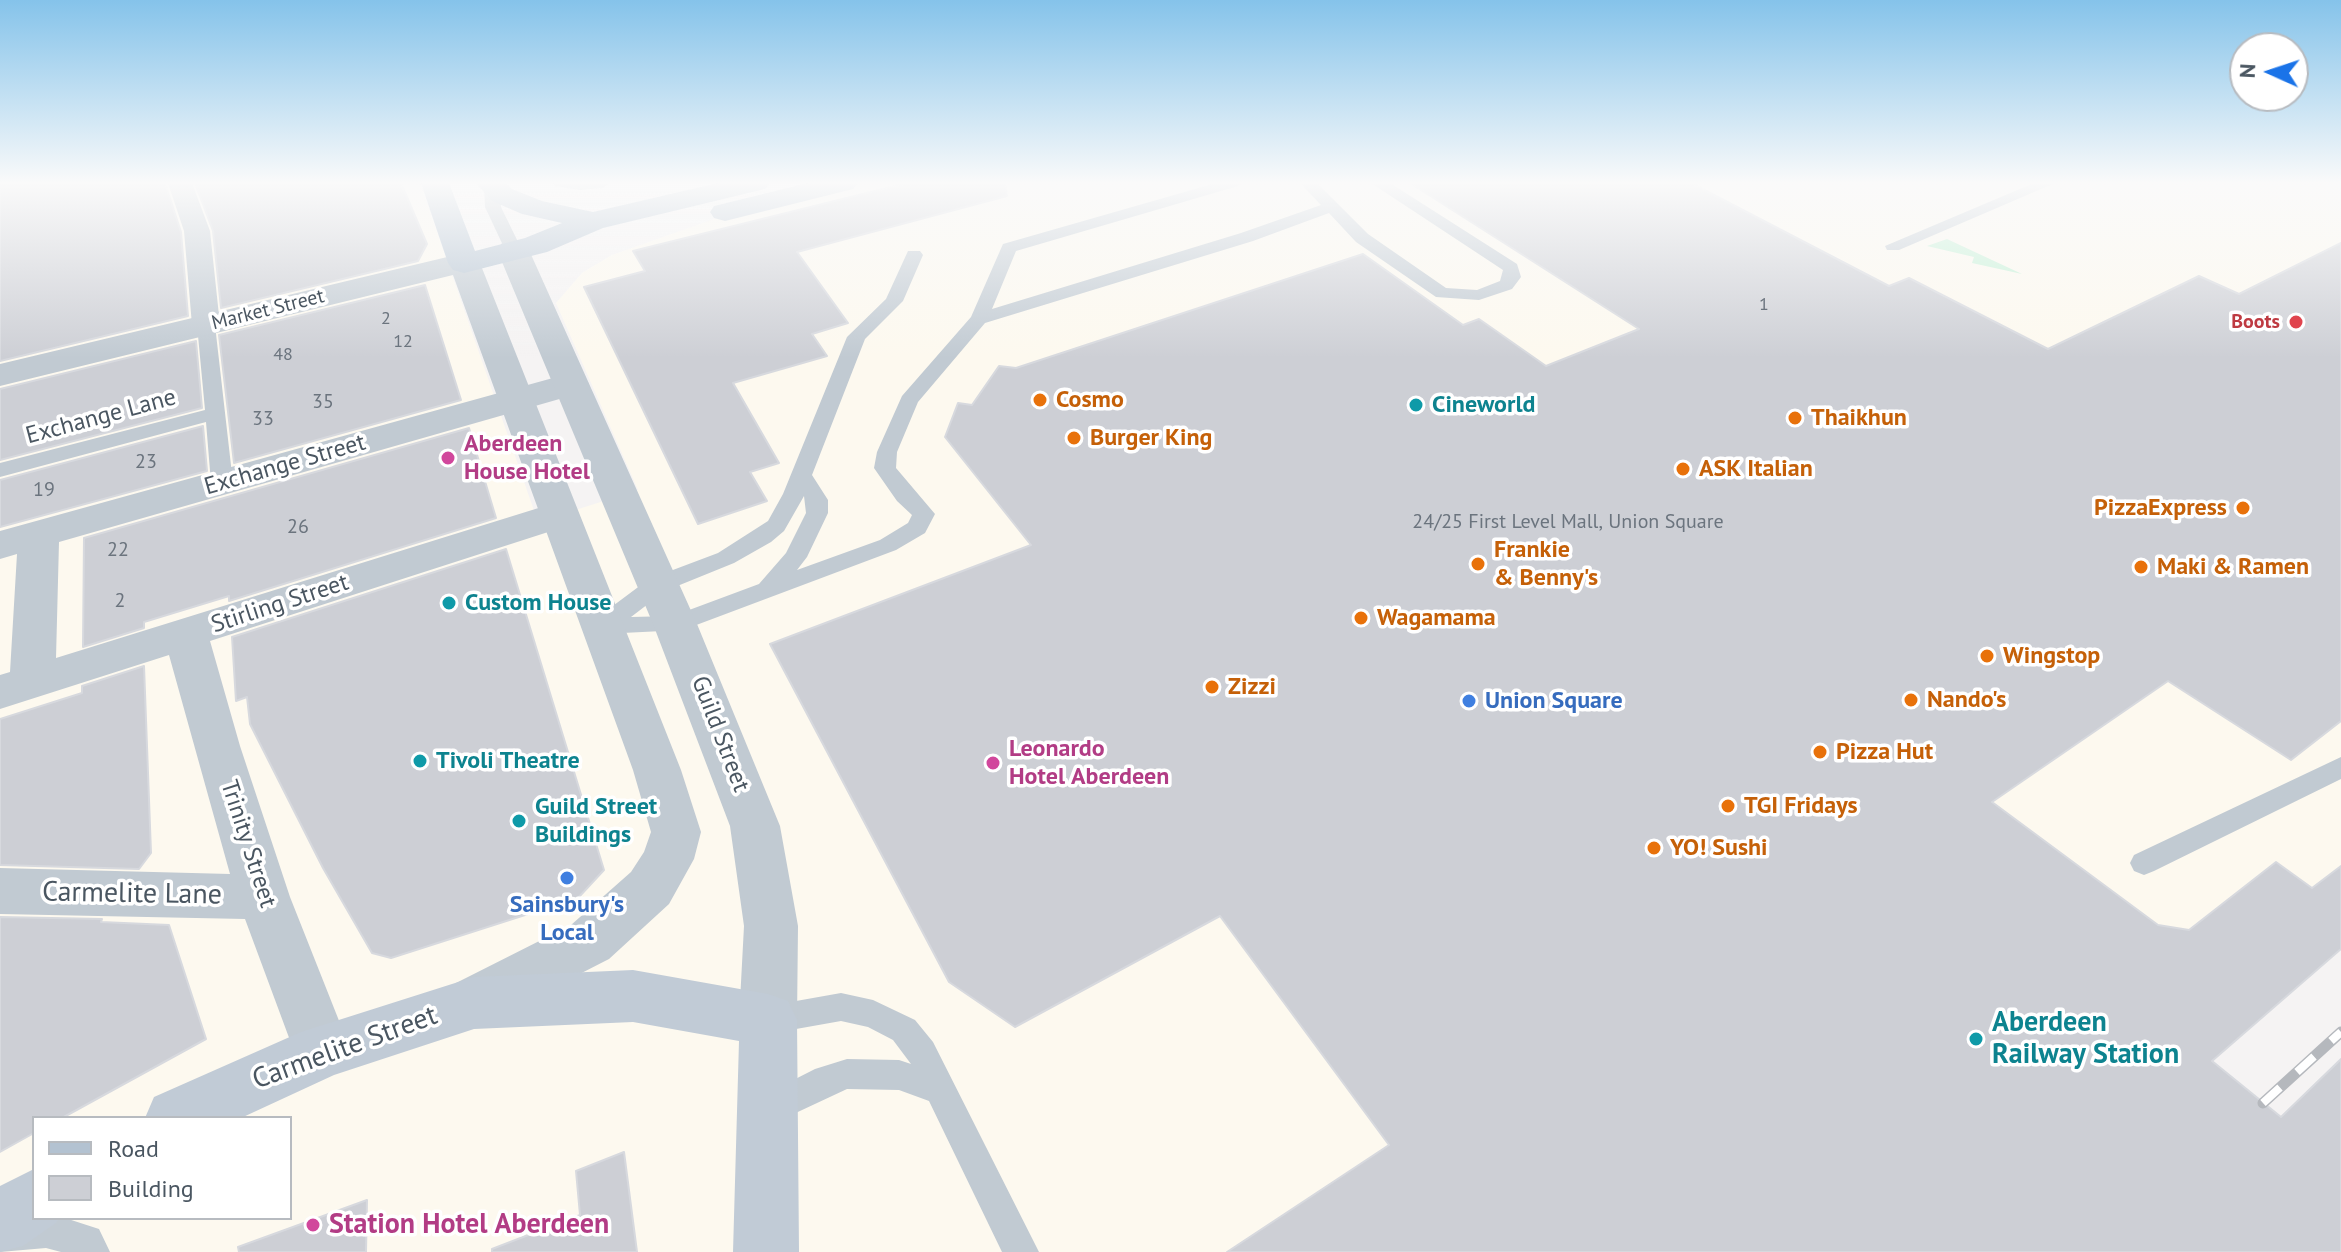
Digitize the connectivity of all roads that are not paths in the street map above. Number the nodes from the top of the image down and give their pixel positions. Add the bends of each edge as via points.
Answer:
1 (198, 241) edge
2 (456, 241) edge
3 (520, 241) edge
4 (542, 241) edge
5 (597, 241) edge
6 (1032, 241) edge
7 (1233, 241) edge
8 (1367, 241) edge
9 (1470, 241) edge
10 (1904, 241) edge
11 (1893, 246) dead end
12 (525, 248) junction
13 (914, 255) dead end
14 (464, 263) junction
15 (979, 319) junction
16 (206, 325) junction
17 (0, 375) edge
18 (571, 384) junction
19 (516, 400) junction
20 (215, 413) junction
21 (0, 470) edge
22 (802, 475) junction
23 (222, 483) junction
24 (559, 515) junction
25 (20, 539) edge
26 (765, 590) junction
27 (666, 604) junction
28 (602, 626) junction
29 (186, 633) junction
30 (16, 687) edge
31 (2341, 767) edge
32 (2144, 863) dead end
33 (0, 891) edge
34 (263, 897) junction
35 (474, 1003) junction
36 (768, 1020) junction
37 (322, 1051) junction
38 (941, 1090) junction
39 (766, 1112) junction
40 (179, 1116) edge
41 (32, 1202) edge
42 (0, 1223) edge
43 (0, 1235) edge
44 (92, 1252) edge
45 (766, 1252) edge
46 (1021, 1252) edge

1 - 16 street
2 - 14 main road
3 - 12 lane
4 - 12 main road, Market Street
5 - 12 main road, Market Street
6 - 15 lane via 1009,248
7 - 15 lane
8 - 9 lane via 1442,293 1479,295 1506,285 1511,268
10 - 11 lane
12 - 14 main road, Market Street
12 - 18 street, Guild Street
13 - 22 lane via 894,301 856,337
14 - 16 street, Market Street
14 - 19 street
15 - 26 lane via 909,400 887,452 885,468 924,514 917,528 888,545
16 - 17 street, Market Street
16 - 20 lane
18 - 19 street, Exchange Street
18 - 27 street, Guild Street
19 - 23 street, Exchange Street
19 - 24 street
20 - 21 lane, Exchange Lane
20 - 23 lane
22 - 26 lane via 817,500 817,513 796,557
22 - 27 lane via 786,512 763,537 710,566
23 - 25 street, Exchange Street
24 - 28 street
24 - 29 street, Stirling Street
25 - 30 street
26 - 27 lane
27 - 28 lane
27 - 28 lane
27 - 36 street, Guild Street via 755,826 771,926
28 - 35 street, Carmelite Street via 676,832 668,859 650,888 590,942
29 - 30 street, Stirling Street
29 - 34 street, Trinity Street
31 - 32 lane
33 - 34 street, Carmelite Lane
34 - 37 street, Trinity Street
35 - 36 main road, Carmelite Street via 633,996
35 - 37 main road, Carmelite Street
36 - 38 lane via 841,1007 873,1014 914,1041
36 - 39 main road, Guild Street
37 - 40 main road, Carmelite Street
38 - 39 lane via 899,1075 847,1074
38 - 46 lane
39 - 45 main road, Guild Street
41 - 42 main road
43 - 44 lane via 46,1230 86,1242

